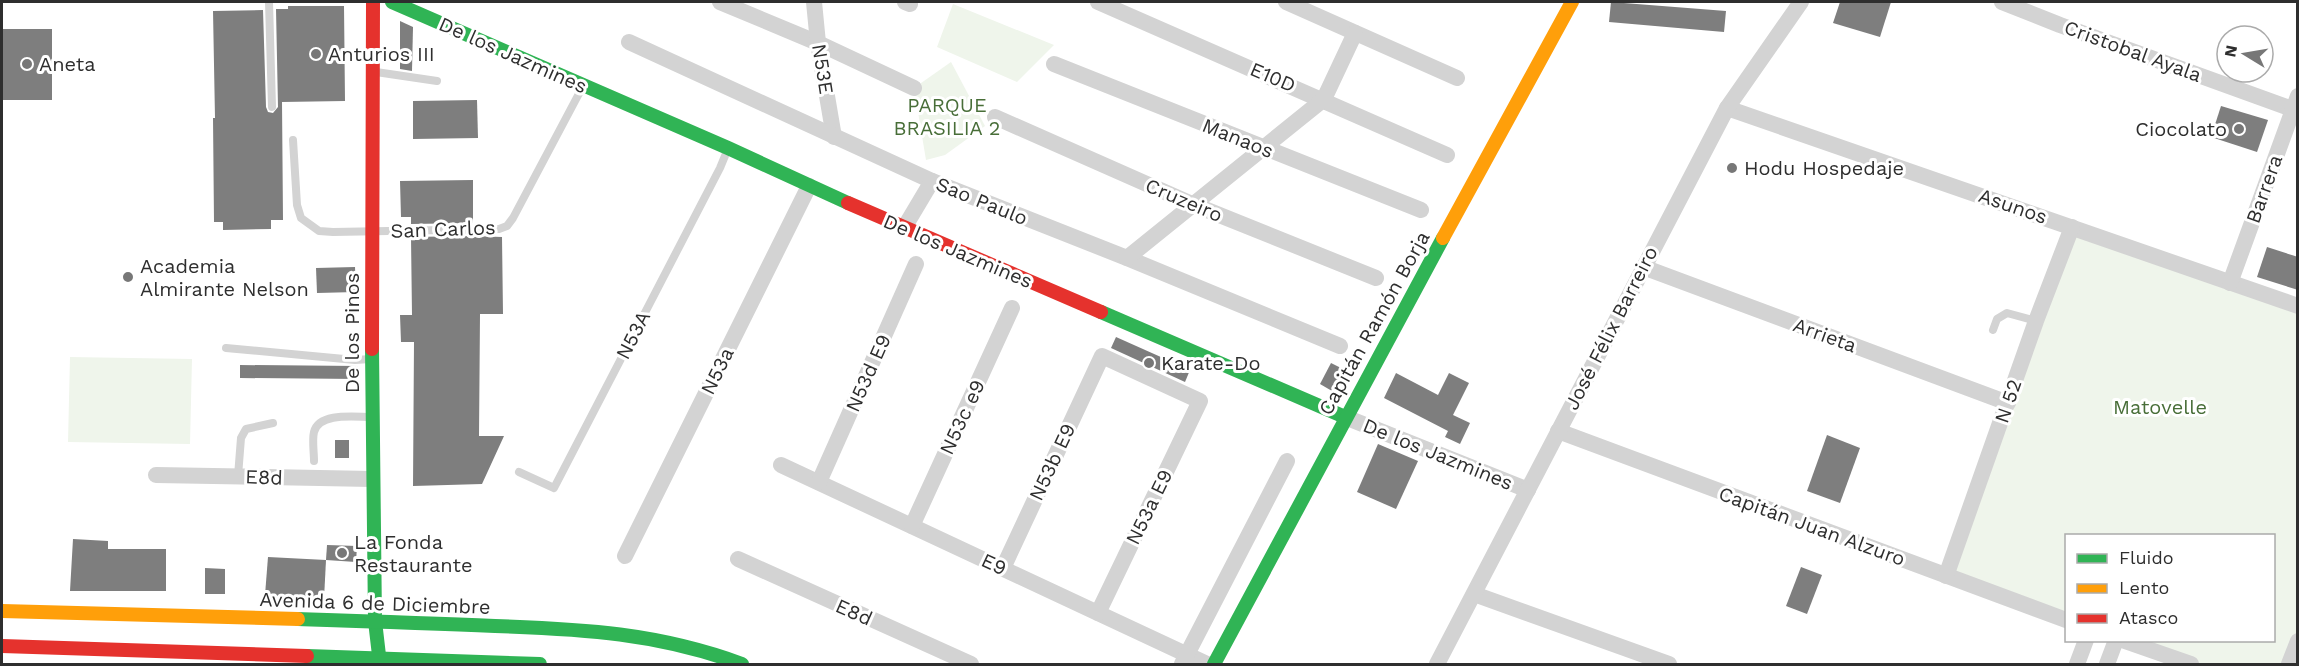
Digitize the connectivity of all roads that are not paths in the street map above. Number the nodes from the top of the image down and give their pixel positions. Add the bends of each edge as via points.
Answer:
1 (269, 2) edge
2 (373, 2) edge
3 (392, 2) edge
4 (720, 2) edge
5 (814, 2) edge
6 (1098, 2) edge
7 (1286, 2) edge
8 (1572, 2) edge
9 (1801, 2) edge
10 (2002, 2) edge
11 (1355, 33) junction
12 (629, 42) dead end
13 (818, 44) junction
14 (1054, 64) dead end
15 (372, 72) junction
16 (1457, 78) dead end
17 (437, 81) dead end
18 (583, 86) junction
19 (914, 88) dead end
20 (1324, 99) junction
21 (2296, 106) edge
22 (272, 107) dead end
23 (1727, 108) junction
24 (995, 117) dead end
25 (834, 137) junction
26 (293, 140) dead end
27 (728, 148) junction
28 (1265, 149) junction
29 (1448, 155) dead end
30 (932, 182) junction
31 (809, 186) junction
32 (1192, 204) junction
33 (1421, 210) dead end
34 (2072, 227) junction
35 (904, 228) junction
36 (371, 232) junction
37 (1127, 258) junction
38 (916, 264) dead end
39 (1643, 267) junction
40 (1376, 278) dead end
41 (2230, 282) junction
42 (2298, 306) edge
43 (1012, 308) dead end
44 (2036, 321) junction
45 (1993, 330) dead end
46 (1340, 346) dead end
47 (226, 348) dead end
48 (1101, 356) joint
49 (371, 359) junction
50 (2008, 403) junction
51 (372, 417) junction
52 (1345, 417) junction
53 (273, 423) dead end
54 (1558, 431) junction
55 (314, 461) dead end
56 (1287, 461) dead end
57 (781, 465) dead end
58 (519, 472) dead end
59 (156, 475) dead end
60 (238, 476) junction
61 (372, 479) junction
62 (819, 482) junction
63 (1528, 490) junction
64 (912, 526) junction
65 (626, 556) dead end
66 (738, 559) dead end
67 (1003, 568) junction
68 (1946, 576) junction
69 (1474, 594) junction
70 (2, 611) edge
71 (1098, 613) junction
72 (2065, 619) edge
73 (375, 621) junction
74 (2298, 640) edge
75 (2085, 642) edge
76 (2115, 642) edge
77 (2128, 642) edge
78 (2, 646) edge
79 (1184, 660) edge
80 (380, 662) edge
81 (540, 664) edge
82 (742, 664) edge
83 (971, 664) edge
84 (1207, 664) edge
85 (1214, 664) edge
86 (1437, 664) edge
87 (1669, 664) edge
88 (2077, 664) edge
89 (2107, 664) edge
90 (2191, 664) edge
91 (2289, 664) edge

1 - 22 lane
2 - 15 street, De los Pinos
3 - 18 street, De los Jazmines
4 - 13 street
5 - 13 street, N53E
6 - 20 street, E10D
7 - 11 street
8 - 52 street, Capitán Ramón Borja
9 - 23 street, José Félix Barreiro
10 - 21 street, Cristobal Ayala
11 - 16 street
11 - 20 street
12 - 25 street, Sao Paulo
13 - 19 street
13 - 25 street, N53E
14 - 28 street, Manaos
15 - 17 lane
15 - 36 street, De los Pinos
18 - 27 street, De los Jazmines
18 - 36 lane, San Carlos via 507,226 499,230
20 - 28 street
20 - 29 street, E10D
21 - 41 street, Barrera
23 - 34 street, Asunos
23 - 39 street, José Félix Barreiro
24 - 32 street, Cruzeiro
25 - 30 street, Sao Paulo
26 - 36 lane, San Carlos via 301,218 319,231
27 - 31 street, De los Jazmines
27 - 58 lane, N53A via 554,488
28 - 32 street
28 - 33 street, Manaos
30 - 35 street
30 - 37 street, Sao Paulo
31 - 35 street, De los Jazmines
31 - 65 street, N53a
32 - 37 street
32 - 40 street, Cruzeiro
34 - 41 street, Asunos
34 - 44 street, N 52
35 - 52 street, De los Jazmines
36 - 49 street, De los Pinos
37 - 46 street, Sao Paulo
38 - 62 street, N53d E9
39 - 50 street, Arrieta
39 - 54 street, José Félix Barreiro
41 - 42 street, Asunos
43 - 64 street, N53c e9
44 - 45 lane via 2007,313 1996,319
44 - 50 street, N 52
47 - 49 lane
48 - 67 street, N53b E9
48 - 71 street, N53a E9 via 1200,401
49 - 51 street, De los Pinos
50 - 68 street, N 52
51 - 55 lane via 328,419 317,424
51 - 61 street, De los Pinos
52 - 63 street, De los Jazmines
52 - 85 street, Capitán Ramón Borja
53 - 60 lane via 246,429 241,438
54 - 63 street, José Félix Barreiro
54 - 68 street, Capitán Juan Alzuro
56 - 79 street
57 - 62 street, E9
59 - 60 street, E8d
60 - 61 street, E8d
61 - 73 street, De los Pinos
62 - 64 street, E9
63 - 69 street, José Félix Barreiro
64 - 67 street, E9
66 - 83 street, E8d
67 - 71 street, E9
68 - 72 street, Capitán Juan Alzuro
69 - 86 street, José Félix Barreiro
69 - 87 street
70 - 73 street, Avenida 6 de Diciembre
71 - 79 street, E9
73 - 80 street, De los Pinos
73 - 82 street, Avenida 6 de Diciembre via 594,630 676,643
74 - 91 street
75 - 88 street
76 - 89 street
77 - 90 street
78 - 80 street
79 - 84 street, E9
80 - 81 street

